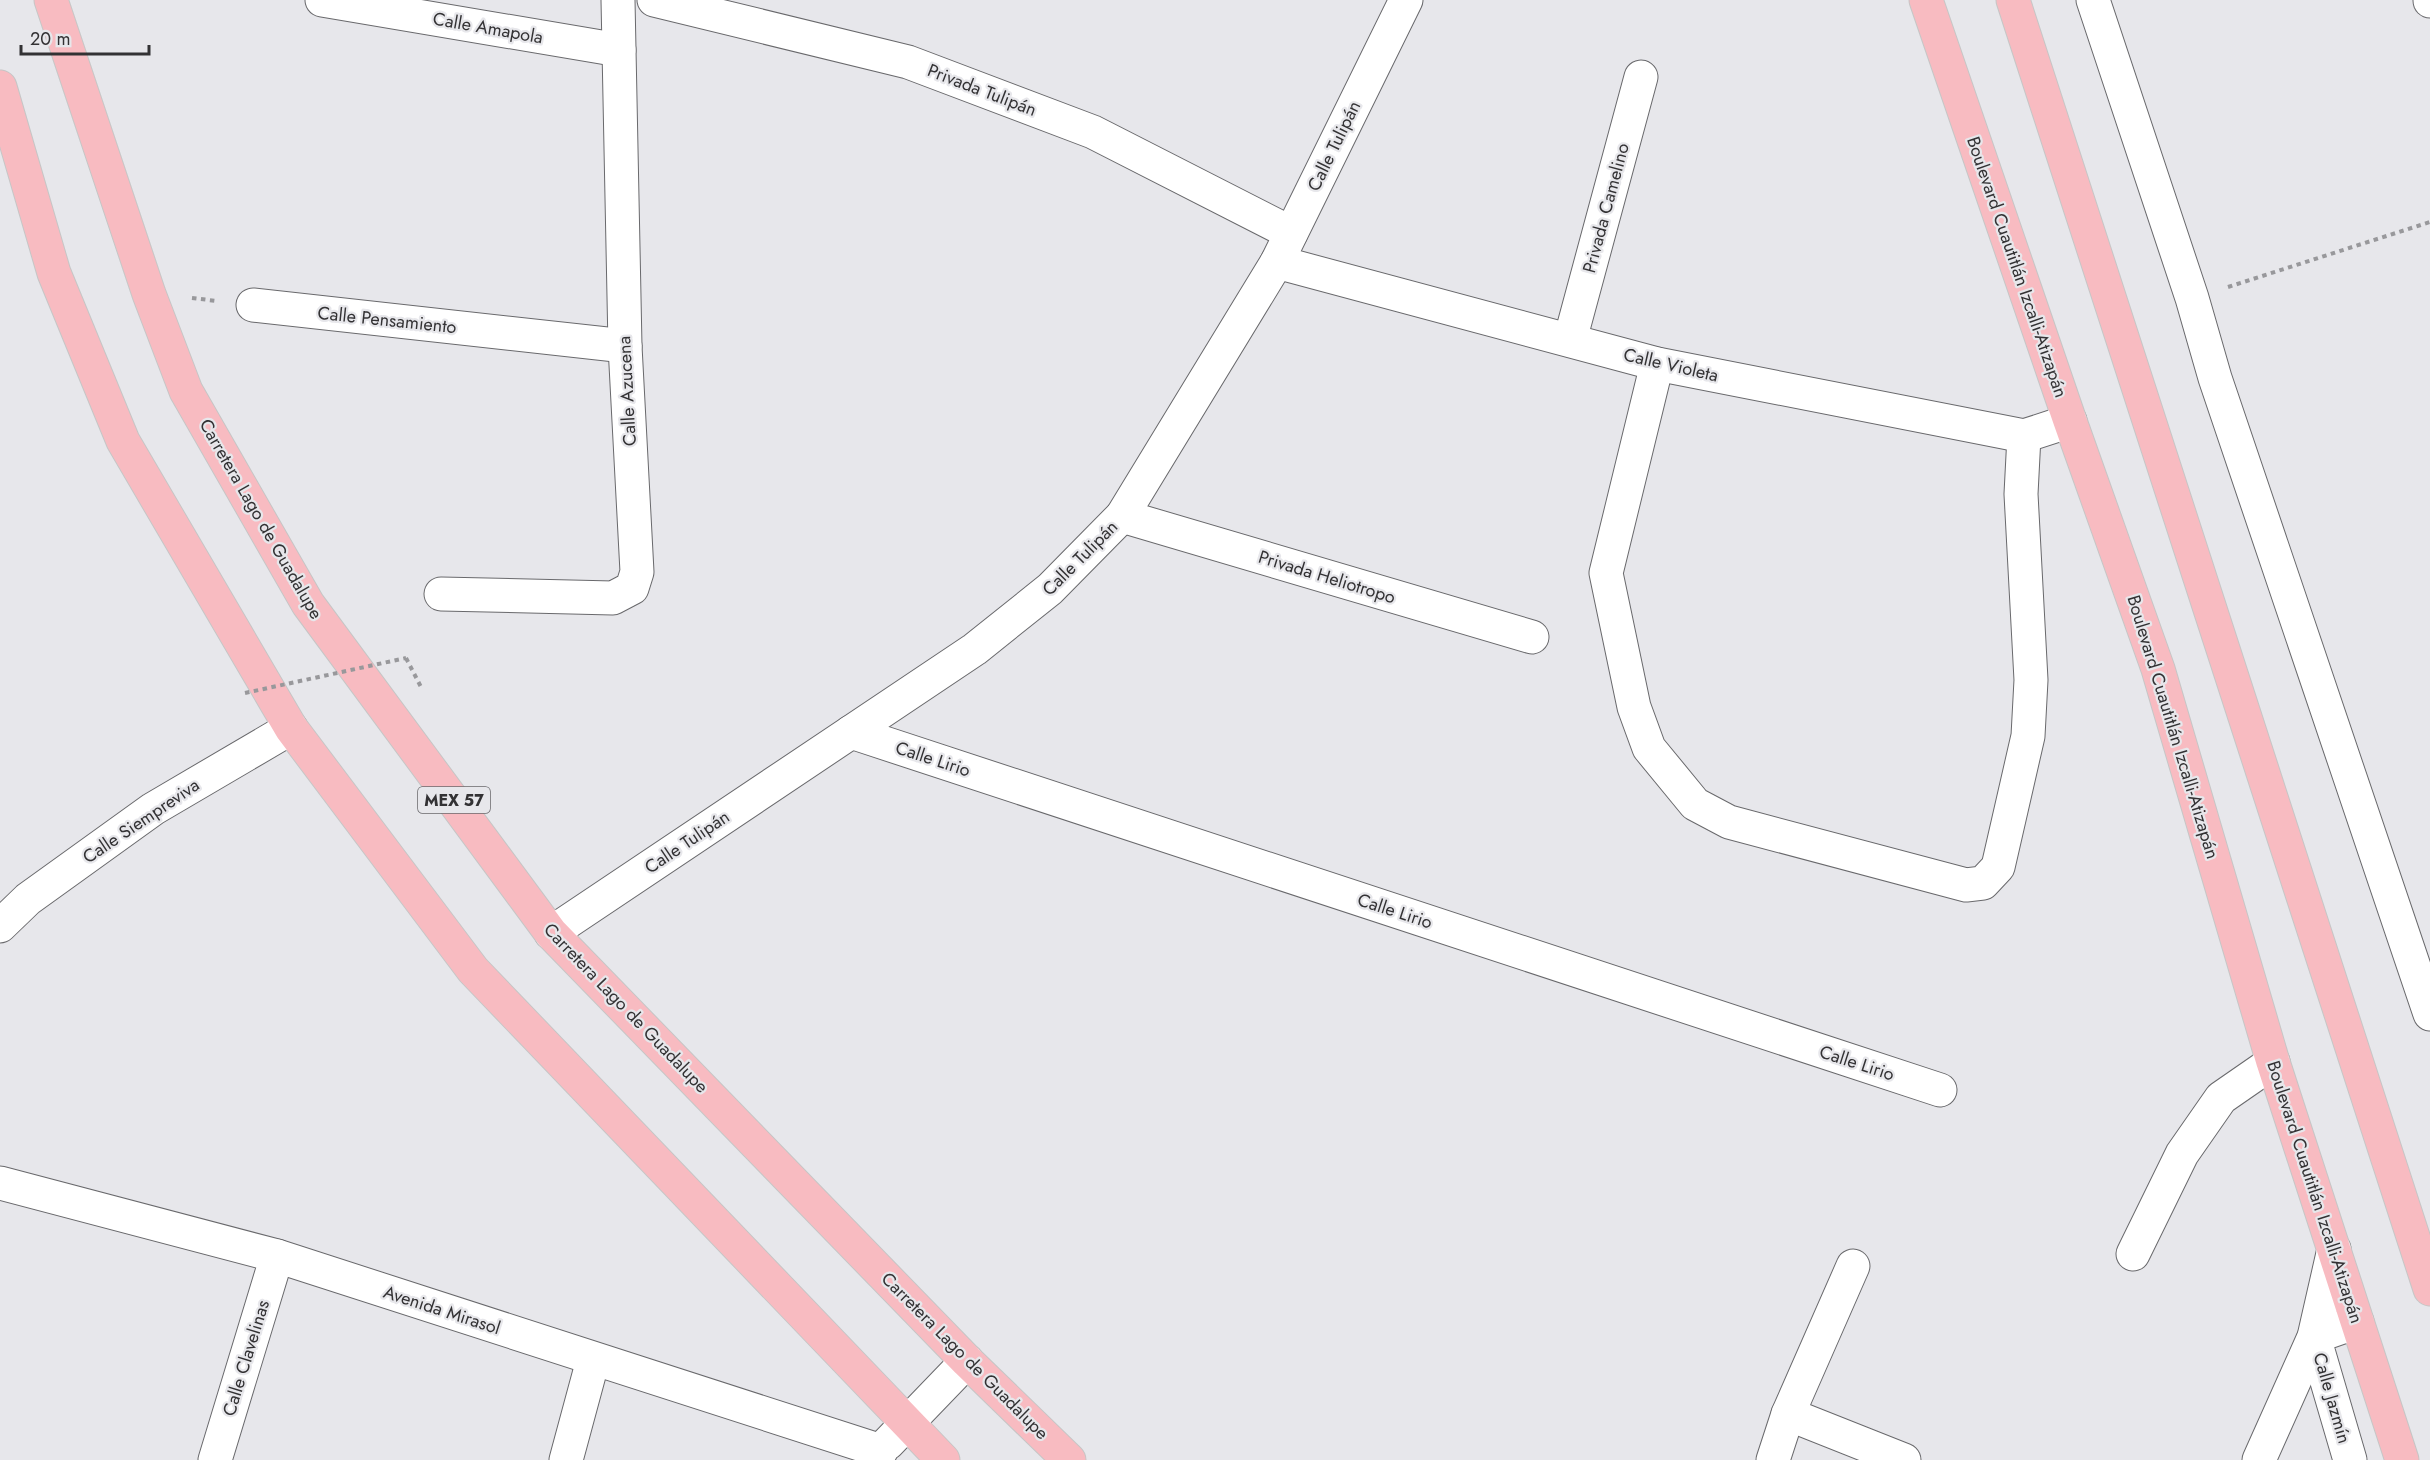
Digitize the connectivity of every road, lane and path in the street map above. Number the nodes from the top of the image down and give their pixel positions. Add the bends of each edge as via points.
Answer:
1 (51, 0) edge
2 (322, 0) edge
3 (618, 0) edge
4 (654, 0) edge
5 (1406, 0) edge
6 (1926, 0) edge
7 (2013, 0) edge
8 (2093, 0) edge
9 (620, 50) junction
10 (1641, 77) dead end
11 (0, 87) edge
12 (2430, 222) edge
13 (1284, 248) junction
14 (149, 294) junction
15 (2192, 298) junction
16 (253, 305) joint
17 (1570, 340) junction
18 (624, 346) junction
19 (1657, 364) junction
20 (2070, 421) junction
21 (2024, 436) junction
22 (1122, 516) junction
23 (441, 594) dead end
24 (1532, 638) dead end
25 (422, 690) dead end
26 (245, 693) dead end
27 (291, 728) junction
28 (851, 732) junction
29 (0, 926) edge
30 (551, 933) junction
31 (2430, 1014) edge
32 (2273, 1062) junction
33 (1940, 1090) dead end
34 (0, 1183) edge
35 (2334, 1249) junction
36 (2133, 1254) dead end
37 (277, 1256) junction
38 (1853, 1266) dead end
39 (2430, 1289) edge
40 (2357, 1322) junction
41 (2314, 1337) junction
42 (593, 1360) junction
43 (967, 1361) junction
44 (1806, 1420) junction
45 (907, 1424) junction
46 (880, 1456) edge
47 (216, 1460) edge
48 (566, 1460) edge
49 (943, 1460) edge
50 (1069, 1460) edge
51 (1773, 1460) edge
52 (1904, 1460) edge
53 (2259, 1460) edge
54 (2350, 1460) edge
55 (2402, 1460) edge

1 - 14 main road, Carretera Lago de Guadalupe / MEX 57
2 - 9 street, Calle Amapola
3 - 9 street, Calle Azucena
4 - 13 street, Privada Tulipán via 908,62 1093,132
5 - 13 street, Calle Tulipán
6 - 20 main road, Boulevard Cuautitlán Izcalli-Atizapán
7 - 39 main road
8 - 15 street
9 - 18 street, Calle Azucena
10 - 17 street, Privada Camelino
11 - 27 main road via 54,273 123,441
12 - 15 path
13 - 17 street, Calle Violeta
13 - 22 street, Calle Tulipán
14 - 16 path
14 - 30 main road, Carretera Lago de Guadalupe / MEX 57 via 186,391 308,604
15 - 31 street via 2219,390
16 - 18 street, Calle Pensamiento
17 - 19 street, Calle Violeta
18 - 23 street, Calle Azucena via 636,572 632,588 613,598
19 - 21 street, Calle Violeta
19 - 21 street via 1606,573 1634,706 1649,748 1695,804 1729,822 1966,885 1983,883 1998,867 2028,735 2031,680 2021,494
20 - 21 street, Calle Violeta
20 - 32 main road, Boulevard Cuautitlán Izcalli-Atizapán via 2158,669
22 - 24 street, Privada Heliotropo
22 - 28 street, Calle Tulipán via 1050,589 992,635
25 - 26 path, bridge via 406,658
27 - 29 street, Calle Siempreviva via 153,809 28,899
27 - 45 main road via 473,970
28 - 30 street, Calle Tulipán
28 - 33 street, Calle Lirio
30 - 43 main road, Carretera Lago de Guadalupe / MEX 57
32 - 35 main road, Boulevard Cuautitlán Izcalli-Atizapán
32 - 36 street via 2221,1098 2182,1154
34 - 37 street, Avenida Mirasol
35 - 40 main road, Boulevard Cuautitlán Izcalli-Atizapán
35 - 41 street
37 - 42 street, Avenida Mirasol
37 - 47 street, Calle Clavelinas
38 - 44 street
40 - 41 street
40 - 55 main road, Boulevard Cuautitlán Izcalli-Atizapán
41 - 53 street
41 - 54 street, Calle Jazmín
42 - 46 street, Avenida Mirasol
42 - 48 street
43 - 45 street
43 - 50 main road, Carretera Lago de Guadalupe / MEX 57
44 - 51 street
44 - 52 street
45 - 46 street
45 - 49 main road

